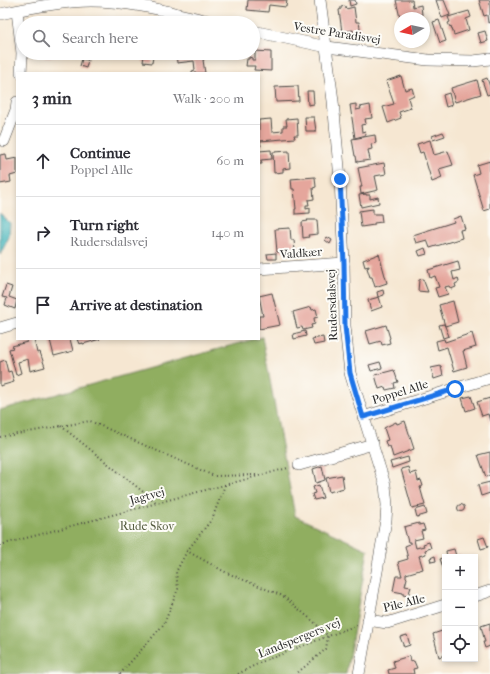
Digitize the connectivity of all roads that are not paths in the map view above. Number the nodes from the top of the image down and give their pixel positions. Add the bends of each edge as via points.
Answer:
1 (90, 0) edge
2 (320, 0) edge
3 (17, 11) junction
4 (0, 14) edge
5 (18, 16) edge
6 (185, 16) edge
7 (260, 33) edge
8 (326, 47) junction
9 (490, 59) edge
10 (22, 60) edge
11 (21, 72) edge
12 (16, 110) edge
13 (4, 141) dead end
14 (344, 263) junction
15 (260, 270) edge
16 (16, 323) edge
17 (0, 328) edge
18 (490, 378) edge
19 (363, 417) junction
20 (373, 444) junction
21 (299, 465) road end
22 (490, 591) edge
23 (478, 595) edge
24 (442, 606) edge
25 (368, 620) junction
26 (359, 674) edge

1 - 3 street
1 - 6 street via 130,4
2 - 8 street, Rudersdalsvej
3 - 4 street
3 - 5 street
7 - 8 street, Vestre Paradisvej
8 - 9 street, Vestre Paradisvej via 428,60
8 - 14 street, Rudersdalsvej via 340,179
10 - 11 street
12 - 13 street
14 - 15 street, Valdkær
14 - 19 street, Rudersdalsvej via 349,369
16 - 17 street
18 - 19 street, Poppel Alle
19 - 20 street, Rudersdalsvej
20 - 21 street
20 - 25 street, Rudersdalsvej via 385,485 387,505
22 - 23 street
24 - 25 street, Pile Alle via 387,623
25 - 26 street, Rudersdalsvej

